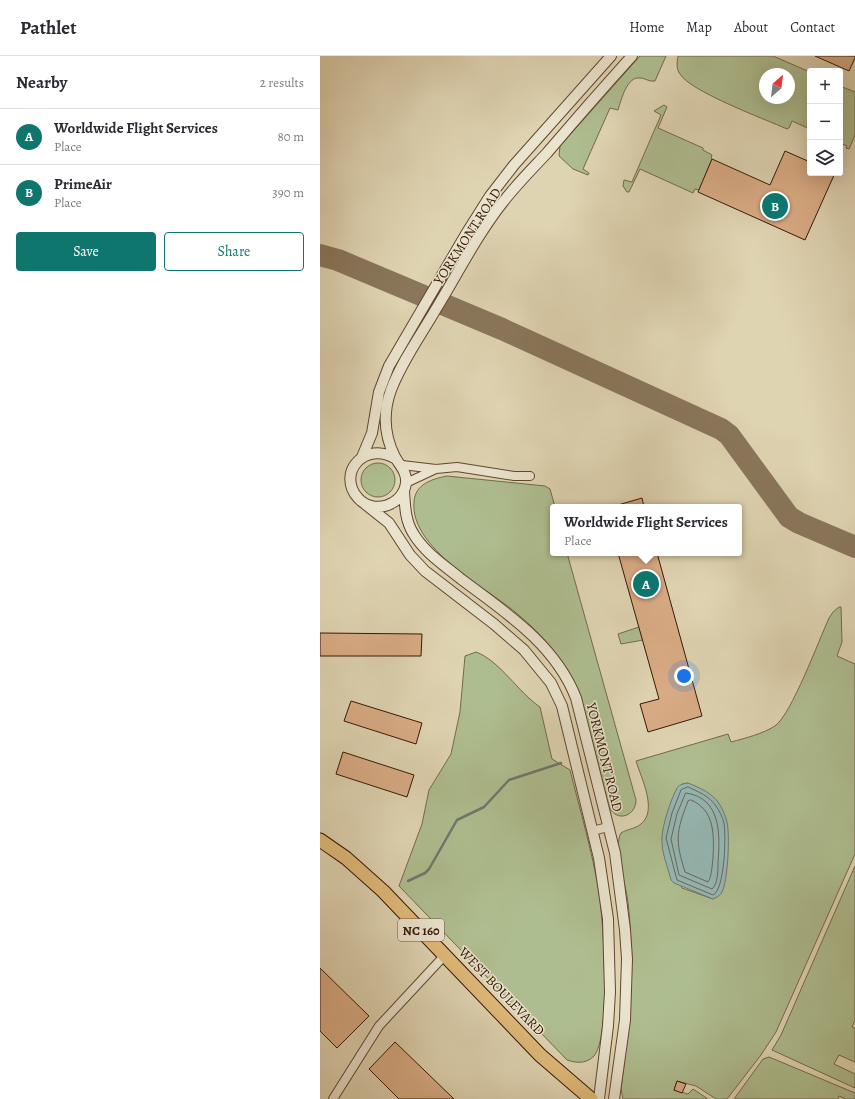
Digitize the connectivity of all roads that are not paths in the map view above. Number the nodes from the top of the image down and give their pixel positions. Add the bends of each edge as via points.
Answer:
1 (611, 56) edge
2 (632, 56) edge
3 (362, 457) junction
4 (399, 462) junction
5 (436, 469) junction
6 (530, 476) dead end
7 (405, 487) junction
8 (365, 504) junction
9 (608, 827) junction
10 (592, 831) junction
11 (320, 840) edge
12 (445, 955) junction
13 (333, 1099) edge
14 (591, 1099) edge
15 (599, 1099) edge
16 (614, 1099) edge

1 - 3 street, YORKMONT ROAD via 514,165 466,234 389,366 379,392 372,433
2 - 4 street, YORKMONT ROAD via 503,203 405,360 391,390 387,407 386,430
3 - 4 street via 379,452 388,454
3 - 8 street, YORKMONT ROAD via 355,464 351,482 353,491
4 - 5 street
4 - 7 street, YORKMONT ROAD via 405,474
5 - 6 street via 457,467
5 - 7 street
7 - 8 street via 398,499 391,504 374,507
7 - 9 street, YORKMONT ROAD via 409,525 424,547 529,632 551,654 566,675 576,698
8 - 10 street, YORKMONT ROAD via 389,523 410,555 425,571 516,643 532,658 551,684 562,706
9 - 10 street
9 - 16 street, YORKMONT ROAD via 620,884 627,959 625,1020
10 - 15 street, YORKMONT ROAD via 604,888 610,962 608,1026
11 - 12 main road, WEST BOULEVARD / NC 160 via 346,858 384,891
12 - 13 street via 379,1026
12 - 14 main road, WEST BOULEVARD / NC 160 via 540,1055

